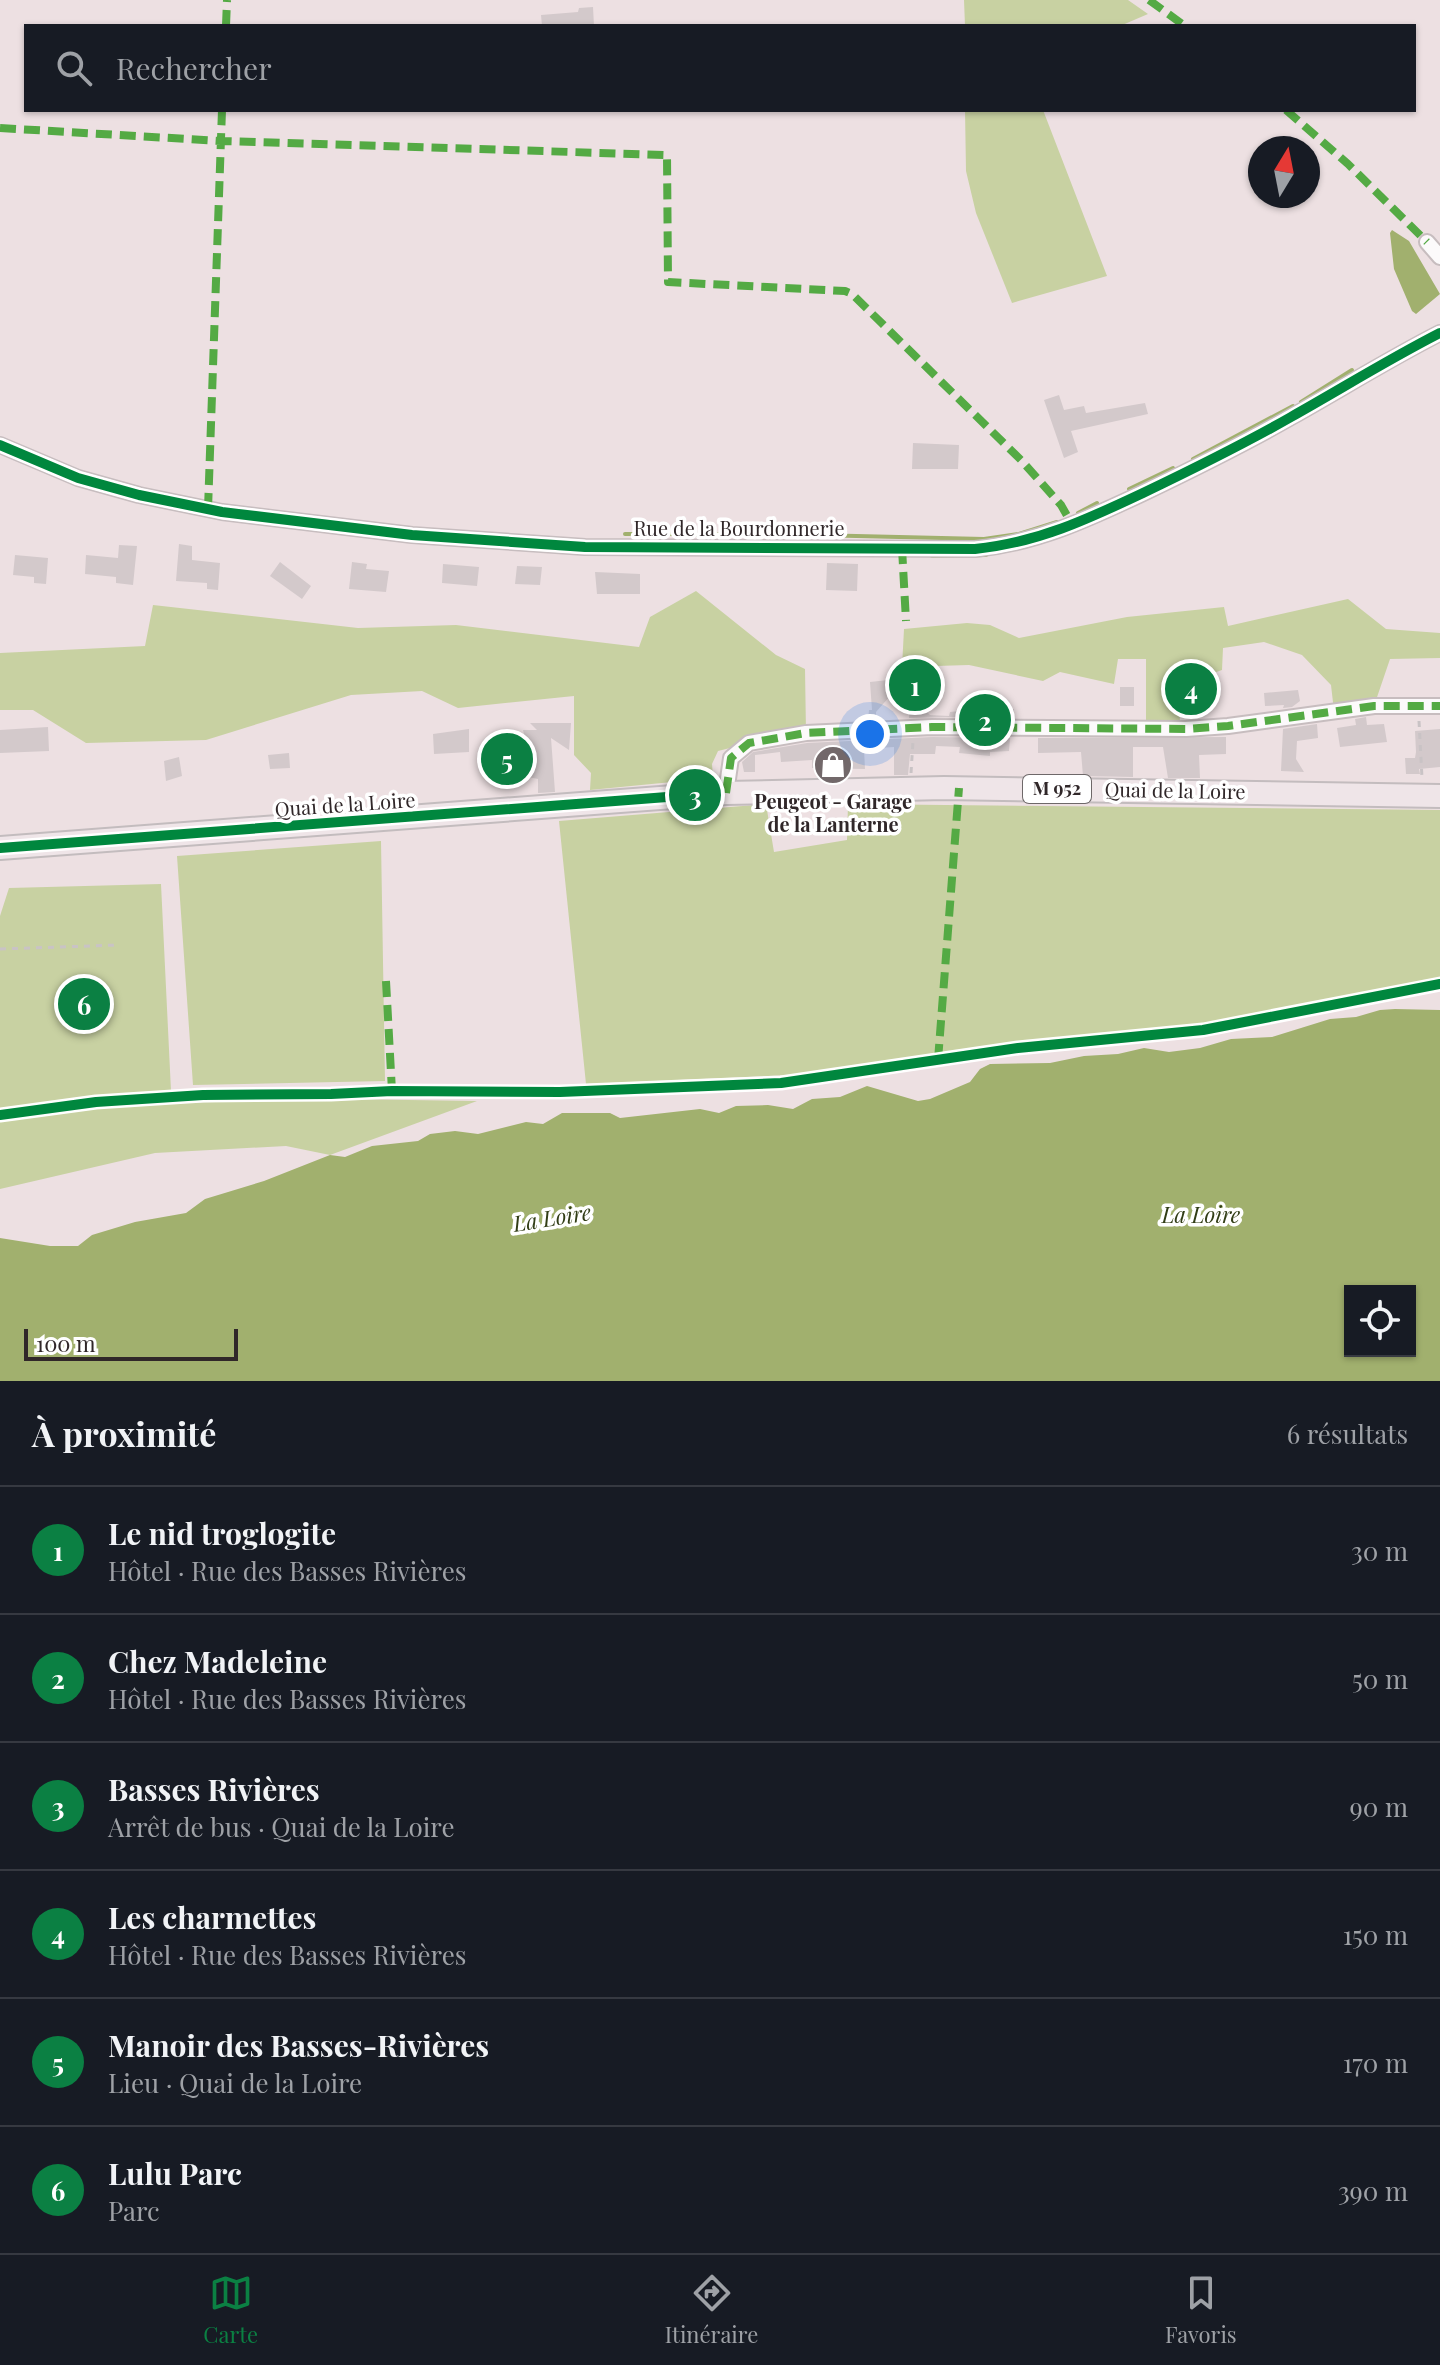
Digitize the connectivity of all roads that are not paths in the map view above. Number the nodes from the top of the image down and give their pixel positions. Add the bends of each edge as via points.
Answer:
1 (1427, 242) dead end
2 (1440, 257) edge
3 (1440, 333) edge
4 (0, 445) edge
5 (1440, 706) edge
6 (1431, 791) edge
7 (726, 793) junction
8 (0, 848) edge

1 - 2 street
3 - 4 street, Rue de la Bourdonnerie via 1211,461 1073,526 1027,541 975,549 585,547 412,535 222,512 139,495 78,478
5 - 7 street via 1374,706 1186,729 932,727 806,733 749,743 731,758
6 - 7 main road, Quai de la Loire / M 952 via 959,788
7 - 8 main road, Quai de la Loire / M 952

